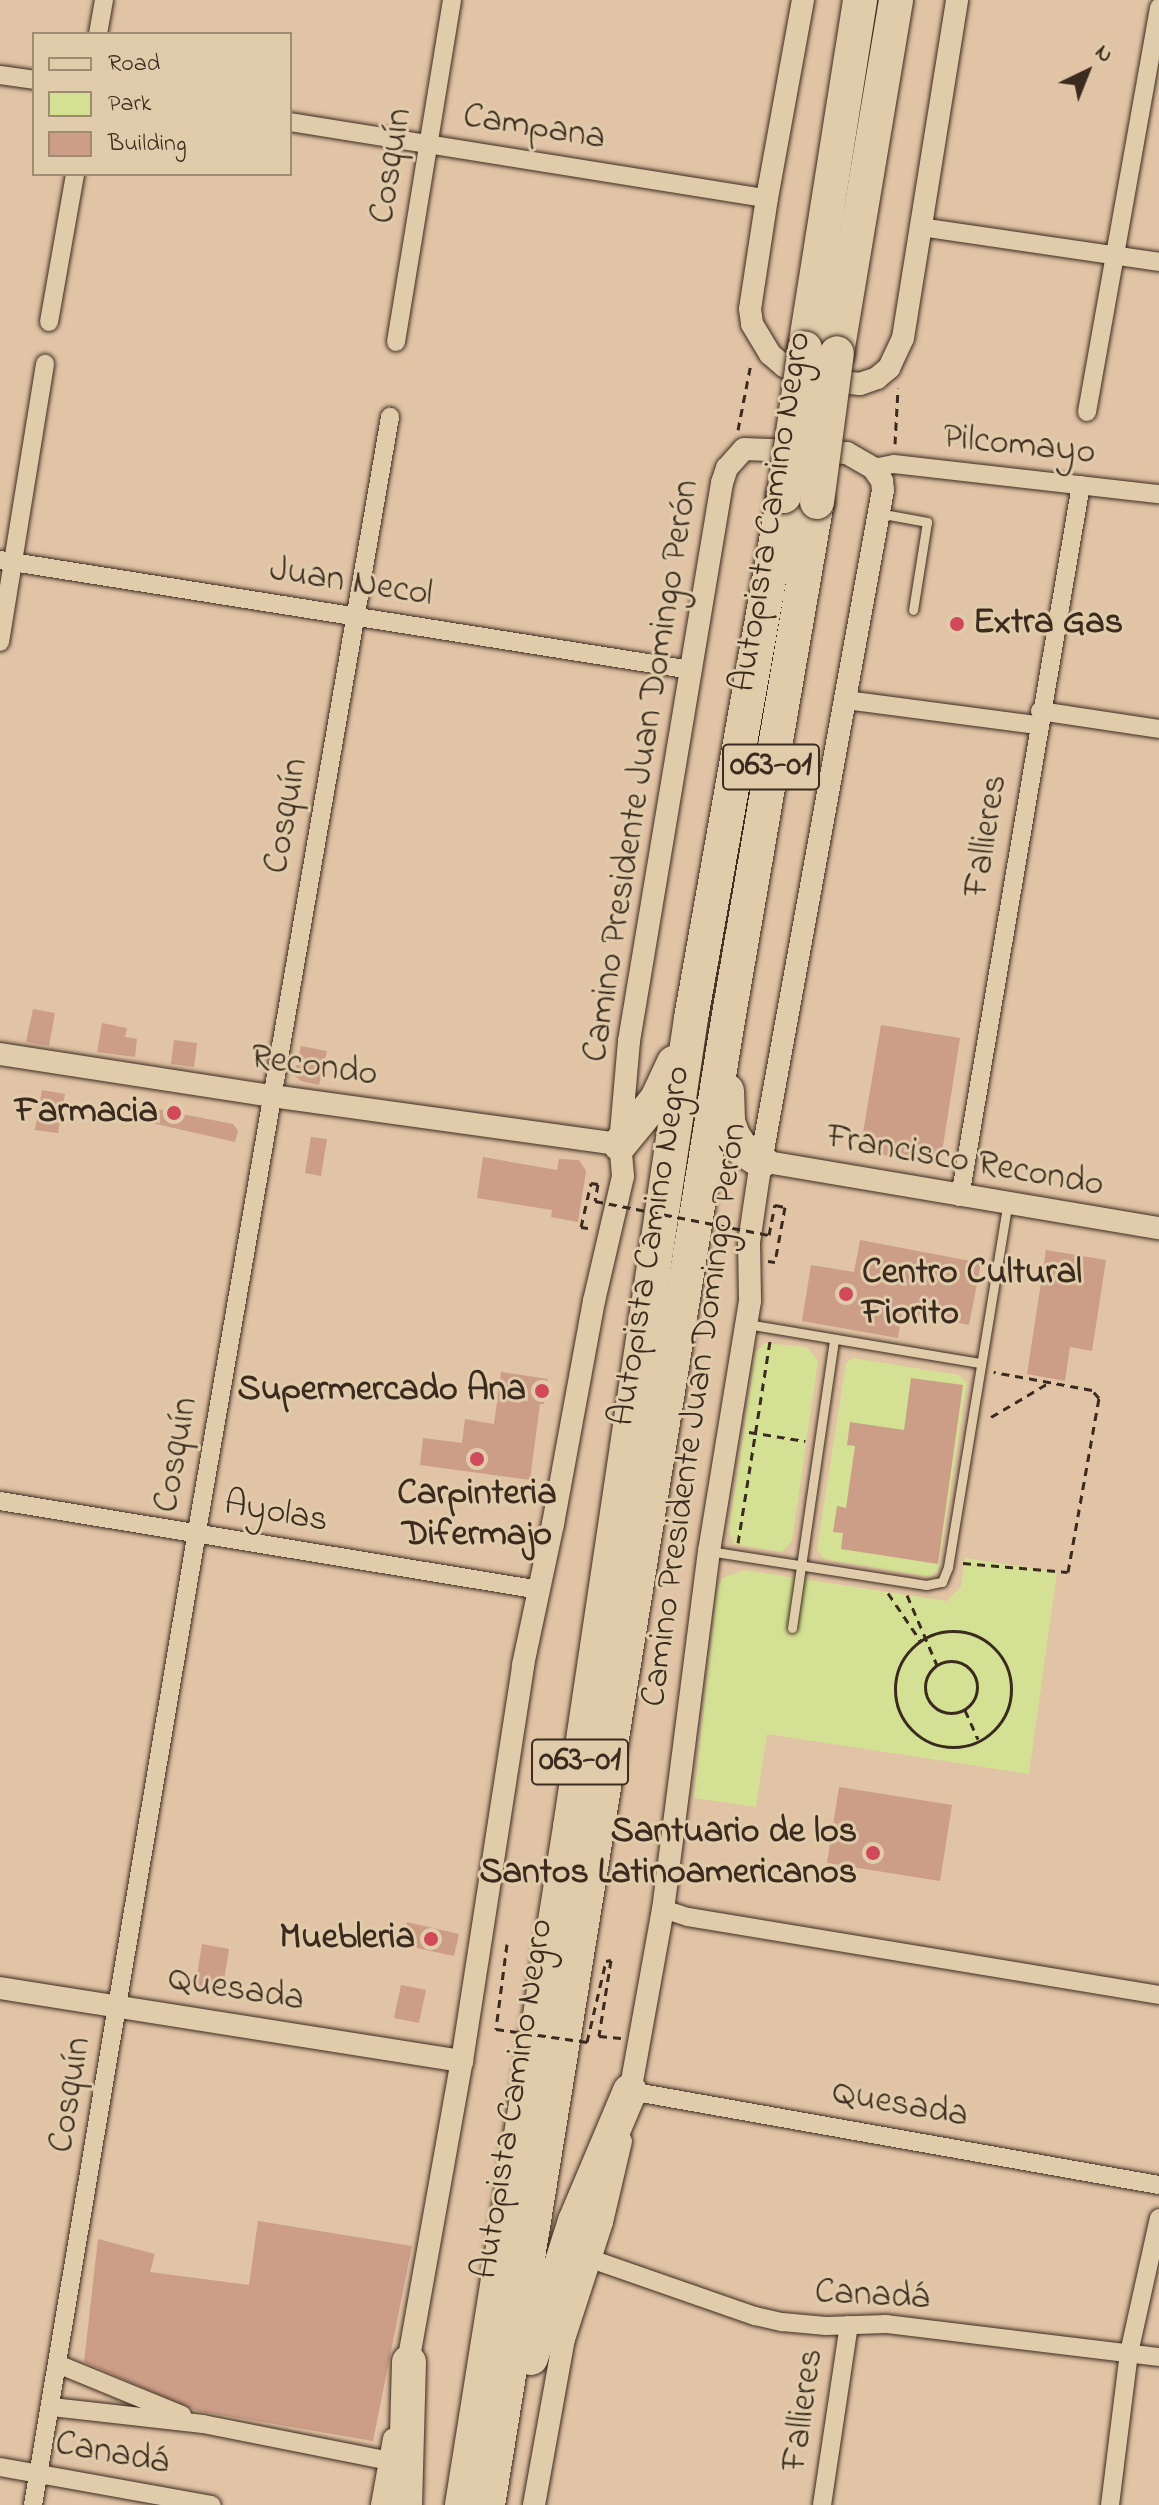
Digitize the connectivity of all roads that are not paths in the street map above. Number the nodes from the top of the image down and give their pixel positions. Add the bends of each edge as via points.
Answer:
1 (104, 0) edge
2 (452, 0) edge
3 (803, 0) edge
4 (896, 0) edge
5 (910, 0) edge
6 (957, 0) edge
7 (859, 5) edge
8 (1159, 7) edge
9 (98, 32) edge
10 (0, 75) edge
11 (32, 80) edge
12 (880, 104) junction
13 (292, 122) edge
14 (427, 144) junction
15 (75, 176) edge
16 (767, 198) junction
17 (920, 227) junction
18 (1116, 256) junction
19 (1159, 262) edge
20 (49, 322) dead end
21 (396, 342) dead end
22 (821, 350) junction
23 (45, 364) dead end
24 (1087, 412) dead end
25 (390, 417) dead end
26 (884, 466) junction
27 (1081, 485) junction
28 (1159, 494) edge
29 (800, 499) junction
30 (878, 513) junction
31 (7, 561) edge
32 (913, 610) dead end
33 (353, 616) junction
34 (0, 642) edge
35 (691, 670) junction
36 (846, 700) junction
37 (1039, 718) junction
38 (1159, 729) edge
39 (691, 1018) junction
40 (726, 1032) junction
41 (0, 1054) edge
42 (272, 1096) junction
43 (620, 1144) junction
44 (761, 1161) junction
45 (960, 1197) junction
46 (1007, 1205) junction
47 (1159, 1228) edge
48 (747, 1324) junction
49 (834, 1339) junction
50 (979, 1366) junction
51 (0, 1501) edge
52 (197, 1531) junction
53 (709, 1551) junction
54 (801, 1565) junction
55 (540, 1590) junction
56 (792, 1628) dead end
57 (663, 1909) junction
58 (0, 1988) edge
59 (1159, 1995) edge
60 (117, 2005) junction
61 (462, 2061) junction
62 (630, 2091) junction
63 (1159, 2185) edge
64 (1159, 2218) edge
65 (591, 2259) junction
66 (849, 2325) junction
67 (1129, 2353) junction
68 (1159, 2357) edge
69 (409, 2362) junction
70 (60, 2365) junction
71 (52, 2407) junction
72 (203, 2424) junction
73 (390, 2461) junction
74 (0, 2467) edge
75 (39, 2474) junction
76 (33, 2505) edge
77 (212, 2505) edge
78 (382, 2505) edge
79 (405, 2505) edge
80 (462, 2505) edge
81 (490, 2505) edge
82 (534, 2505) edge
83 (822, 2505) edge
84 (1110, 2505) edge

1 - 9 street
2 - 14 street, Cosquín
3 - 16 street
4 - 12 highway, Autopista Camino Negro / 063-01
5 - 12 highway
6 - 17 street
7 - 22 highway, Autopista Camino Negro / 063-01
8 - 18 street
10 - 11 street
12 - 22 highway, Autopista Camino Negro / 063-01
13 - 14 street, Campana
14 - 16 street, Campana
14 - 21 street, Cosquín
15 - 20 street
16 - 17 street via 750,309 760,339 784,366 809,378 860,384 889,368 903,338
17 - 18 street
18 - 19 street
18 - 24 street
22 - 29 highway, Autopista Camino Negro / 063-01, bridge
23 - 31 street
25 - 33 street, Cosquín
26 - 27 street, Pilcomayo
26 - 30 street, Camino Presidente Juan Domingo Perón
26 - 35 street, Camino Presidente Juan Domingo Perón via 847,453 754,447 734,458 722,483
27 - 28 street, Pilcomayo
27 - 37 street, Fallieres
29 - 39 highway, Autopista Camino Negro / 063-01
29 - 40 highway, Autopista Camino Negro / 063-01
30 - 32 lane via 927,522
30 - 36 street, Camino Presidente Juan Domingo Perón
31 - 33 street, Juan Necol
31 - 34 street
33 - 35 street, Juan Necol
33 - 42 street, Cosquín
35 - 43 street, Camino Presidente Juan Domingo Perón via 629,1041
36 - 37 street
36 - 44 street, Camino Presidente Juan Domingo Perón
37 - 38 street
37 - 45 street, Fallieres
39 - 43 highway via 657,1099
39 - 80 highway, Autopista Camino Negro / 063-01
40 - 44 highway via 728,1122 741,1148
40 - 81 highway, Autopista Camino Negro / 063-01
41 - 42 street, Recondo
42 - 43 street, Recondo
42 - 52 street, Cosquín
43 - 55 street, Camino Presidente Juan Domingo Perón via 621,1188 594,1301
44 - 45 street, Francisco Recondo
44 - 48 street, Camino Presidente Juan Domingo Perón via 749,1242
45 - 46 street, Francisco Recondo
46 - 47 street, Francisco Recondo
46 - 50 lane
48 - 49 lane
48 - 53 street, Camino Presidente Juan Domingo Perón
49 - 50 lane
49 - 54 lane
50 - 54 lane via 946,1575 935,1585
51 - 52 street, Ayolas
52 - 55 street, Ayolas
52 - 60 street, Cosquín
53 - 54 lane
53 - 57 street, Camino Presidente Juan Domingo Perón
54 - 56 lane
55 - 61 street, Camino Presidente Juan Domingo Perón via 523,1665
57 - 59 street
57 - 62 street, Camino Presidente Juan Domingo Perón
58 - 60 street, Quesada
60 - 61 street, Quesada
60 - 70 street, Cosquín
61 - 69 street, Camino Presidente Juan Domingo Perón
62 - 63 street, Quesada
62 - 65 street, Camino Presidente Juan Domingo Perón via 613,2182
62 - 81 highway via 547,2299
64 - 67 street
65 - 66 street, Canadá via 755,2316 803,2325
65 - 82 street, Camino Presidente Juan Domingo Perón via 561,2353
66 - 67 street, Canadá via 886,2324
66 - 83 street, Fallieres
67 - 68 street, Canadá
67 - 84 street
69 - 73 street, Camino Presidente Juan Domingo Perón
69 - 79 highway
70 - 71 street, Cosquín
70 - 72 street
71 - 72 street
71 - 75 street, Cosquín
72 - 73 street
73 - 78 street, Camino Presidente Juan Domingo Perón
74 - 75 street, Canadá
75 - 76 street, Cosquín
75 - 77 street, Canadá

